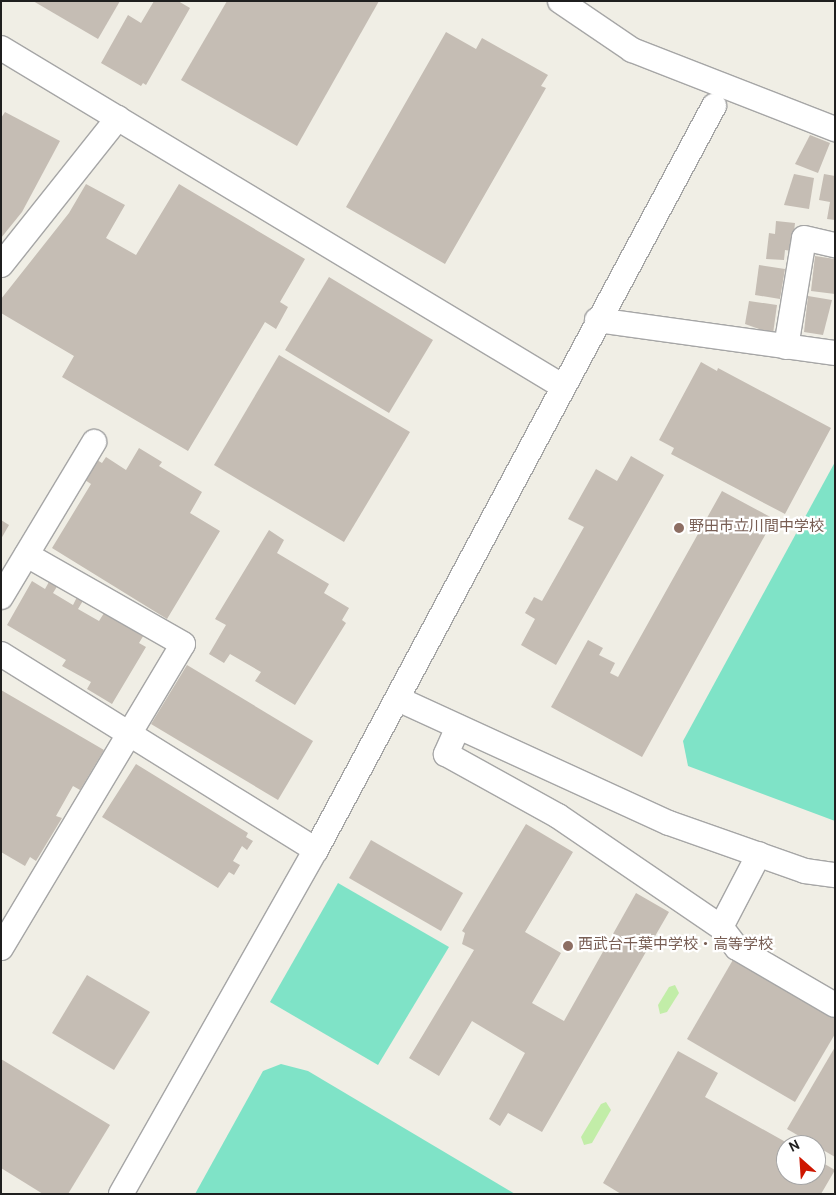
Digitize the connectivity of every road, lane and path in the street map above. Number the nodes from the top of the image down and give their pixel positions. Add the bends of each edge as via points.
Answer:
1 (560, 1) edge
2 (1, 48) edge
3 (714, 106) dead end
4 (118, 118) junction
5 (835, 129) edge
6 (835, 246) edge
7 (1, 266) edge
8 (597, 320) junction
9 (786, 347) junction
10 (835, 353) edge
11 (562, 386) junction
12 (94, 442) dead end
13 (27, 555) junction
14 (1, 597) edge
15 (1, 654) edge
16 (398, 699) junction
17 (458, 728) junction
18 (129, 733) junction
19 (316, 850) junction
20 (759, 854) junction
21 (835, 875) edge
22 (721, 926) junction
23 (1, 948) edge
24 (835, 1006) edge
25 (121, 1194) edge

1 - 5 street via 632,50
2 - 4 street
3 - 8 street
4 - 7 street
4 - 11 street
6 - 9 street via 804,238
8 - 9 street
8 - 11 street
9 - 10 street
11 - 16 street
12 - 13 street
13 - 14 street
13 - 18 street via 183,644
15 - 18 street
16 - 17 street
16 - 19 street
17 - 20 street via 669,823
17 - 22 street via 446,754 558,816
18 - 19 street
18 - 23 street
19 - 25 street
20 - 21 street via 805,871
20 - 22 street
22 - 24 street via 737,948

